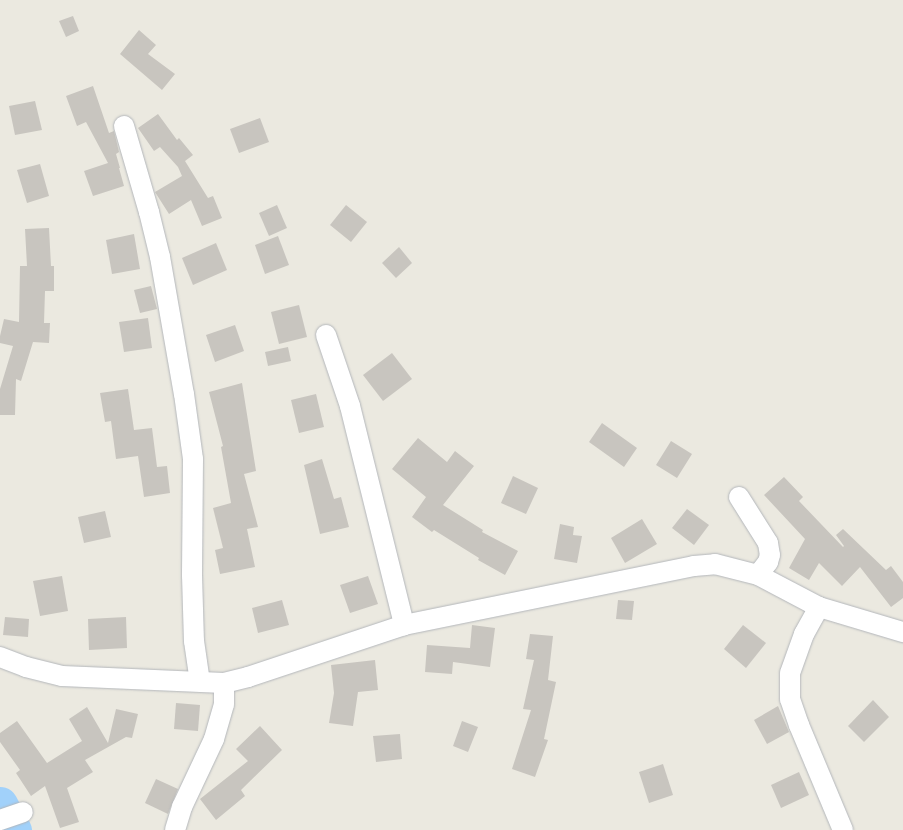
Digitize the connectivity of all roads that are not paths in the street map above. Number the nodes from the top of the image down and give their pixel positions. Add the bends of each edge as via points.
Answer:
1 (124, 126) dead end
2 (326, 335) dead end
3 (740, 497) dead end
4 (758, 575) junction
5 (819, 607) junction
6 (404, 626) junction
7 (903, 632) edge
8 (0, 657) edge
9 (200, 682) junction
10 (224, 683) junction
11 (21, 812) dead end
12 (0, 820) edge
13 (175, 830) edge
14 (843, 830) edge

1 - 9 street via 160,257 193,459 193,634
2 - 6 street via 350,406
3 - 4 street via 768,543 768,562
4 - 5 street
4 - 6 street via 715,564 694,566
5 - 7 street
5 - 14 street via 804,634 790,672 790,699
6 - 10 street
8 - 9 street via 62,676
9 - 10 street
10 - 13 street via 224,704 214,739 182,807
11 - 12 street

